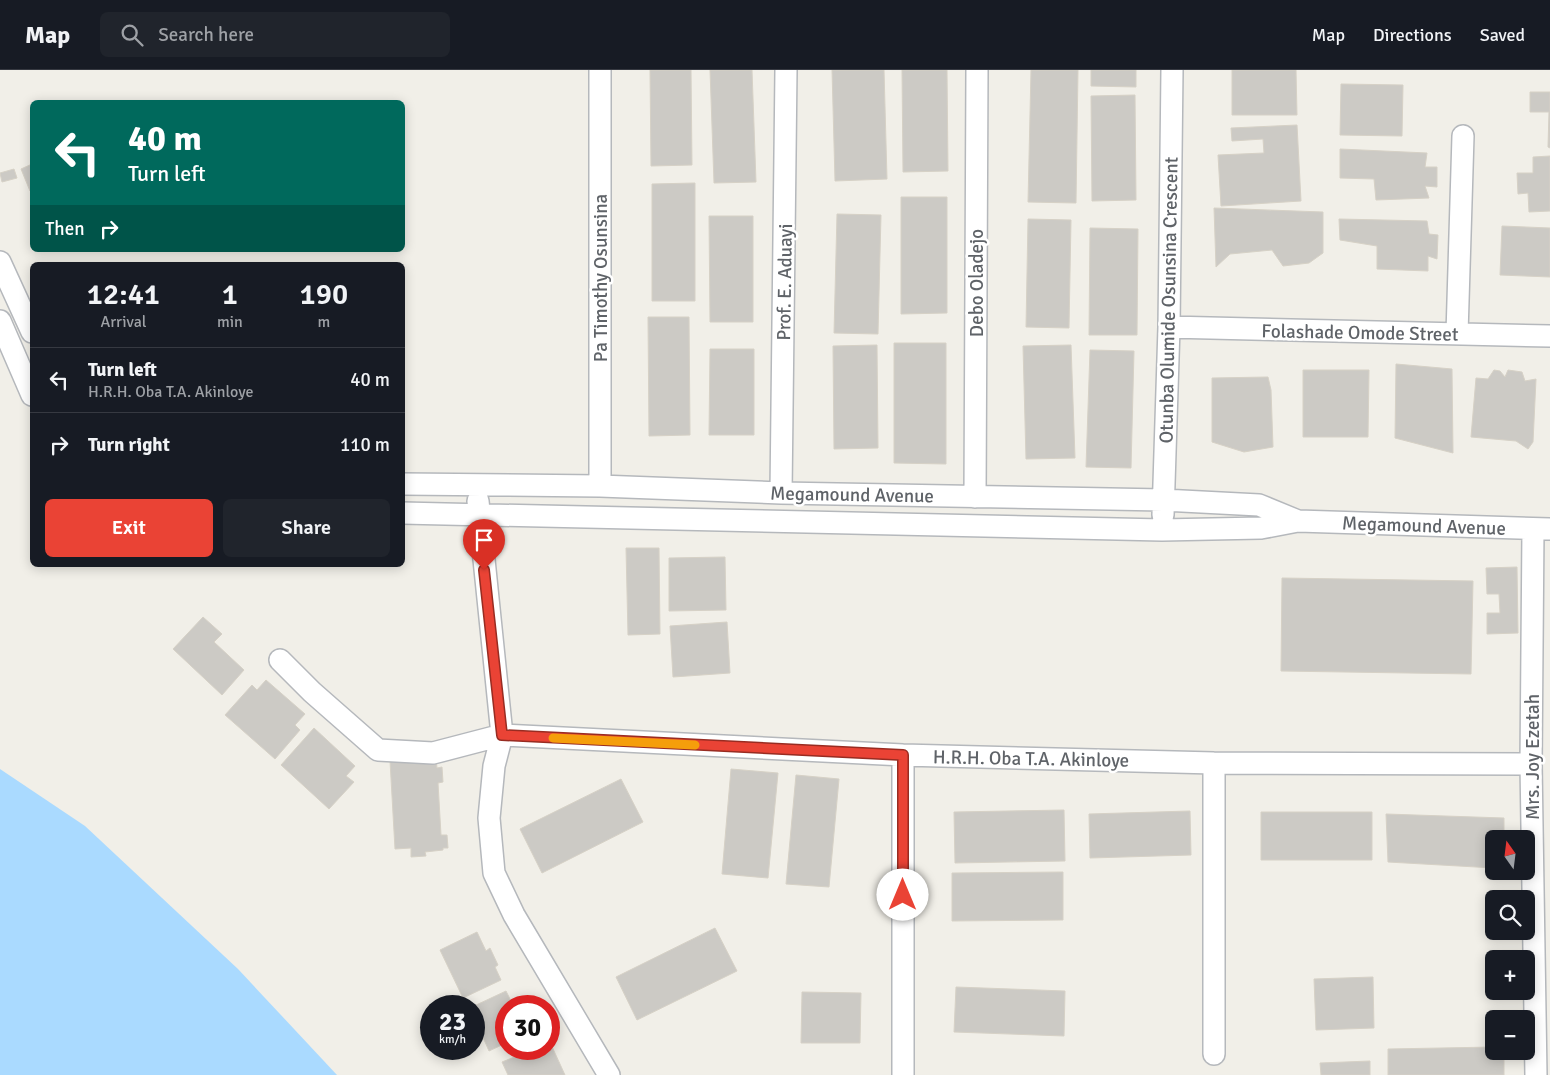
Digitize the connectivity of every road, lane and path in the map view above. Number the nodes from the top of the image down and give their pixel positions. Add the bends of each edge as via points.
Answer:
1 (600, 70) edge
2 (786, 70) edge
3 (977, 70) edge
4 (1172, 70) edge
5 (1463, 136) dead end
6 (0, 262) edge
7 (0, 321) edge
8 (1169, 327) junction
9 (30, 328) edge
10 (1457, 334) junction
11 (1550, 336) edge
12 (30, 390) edge
13 (405, 484) edge
14 (476, 485) junction
15 (600, 486) junction
16 (781, 493) junction
17 (975, 497) junction
18 (1163, 500) junction
19 (405, 513) edge
20 (479, 515) junction
21 (1298, 521) junction
22 (1542, 529) edge
23 (1162, 530) junction
24 (280, 660) dead end
25 (502, 735) junction
26 (903, 755) junction
27 (1214, 762) junction
28 (1531, 764) junction
29 (1214, 1054) dead end
30 (609, 1075) edge
31 (903, 1075) edge
32 (1536, 1075) edge

1 - 15 street, Pa Timothy Osunsina
2 - 16 street, Prof. E. Aduayi
3 - 17 street, Debo Oladejo
4 - 8 street, Otunba Olumide Osunsina Crescent
5 - 10 street
6 - 9 street
7 - 12 street
8 - 10 street, Folashade Omode Street
8 - 18 street, Otunba Olumide Osunsina Crescent
10 - 11 street, Folashade Omode Street
13 - 14 street, Megamound Avenue
14 - 15 street, Megamound Avenue
14 - 20 street
15 - 16 street, Megamound Avenue
16 - 17 street, Megamound Avenue
17 - 18 street, Megamound Avenue
18 - 21 street, Megamound Avenue via 1259,505
18 - 23 street, Otunba Olumide Osunsina Crescent
19 - 20 street, Megamound Avenue
20 - 23 street, Megamound Avenue
20 - 25 street
21 - 22 street, Megamound Avenue
21 - 23 street, Megamound Avenue via 1261,528
22 - 28 street, Mrs. Joy Ezetah
24 - 25 street, H.R.H. Oba T.A. Akinloye via 378,750 433,753
25 - 26 street, H.R.H. Oba T.A. Akinloye
25 - 30 street via 494,766 489,818 494,873 514,916
26 - 27 street, H.R.H. Oba T.A. Akinloye
26 - 31 street
27 - 28 street, H.R.H. Oba T.A. Akinloye
27 - 29 street
28 - 32 street, Mrs. Joy Ezetah

